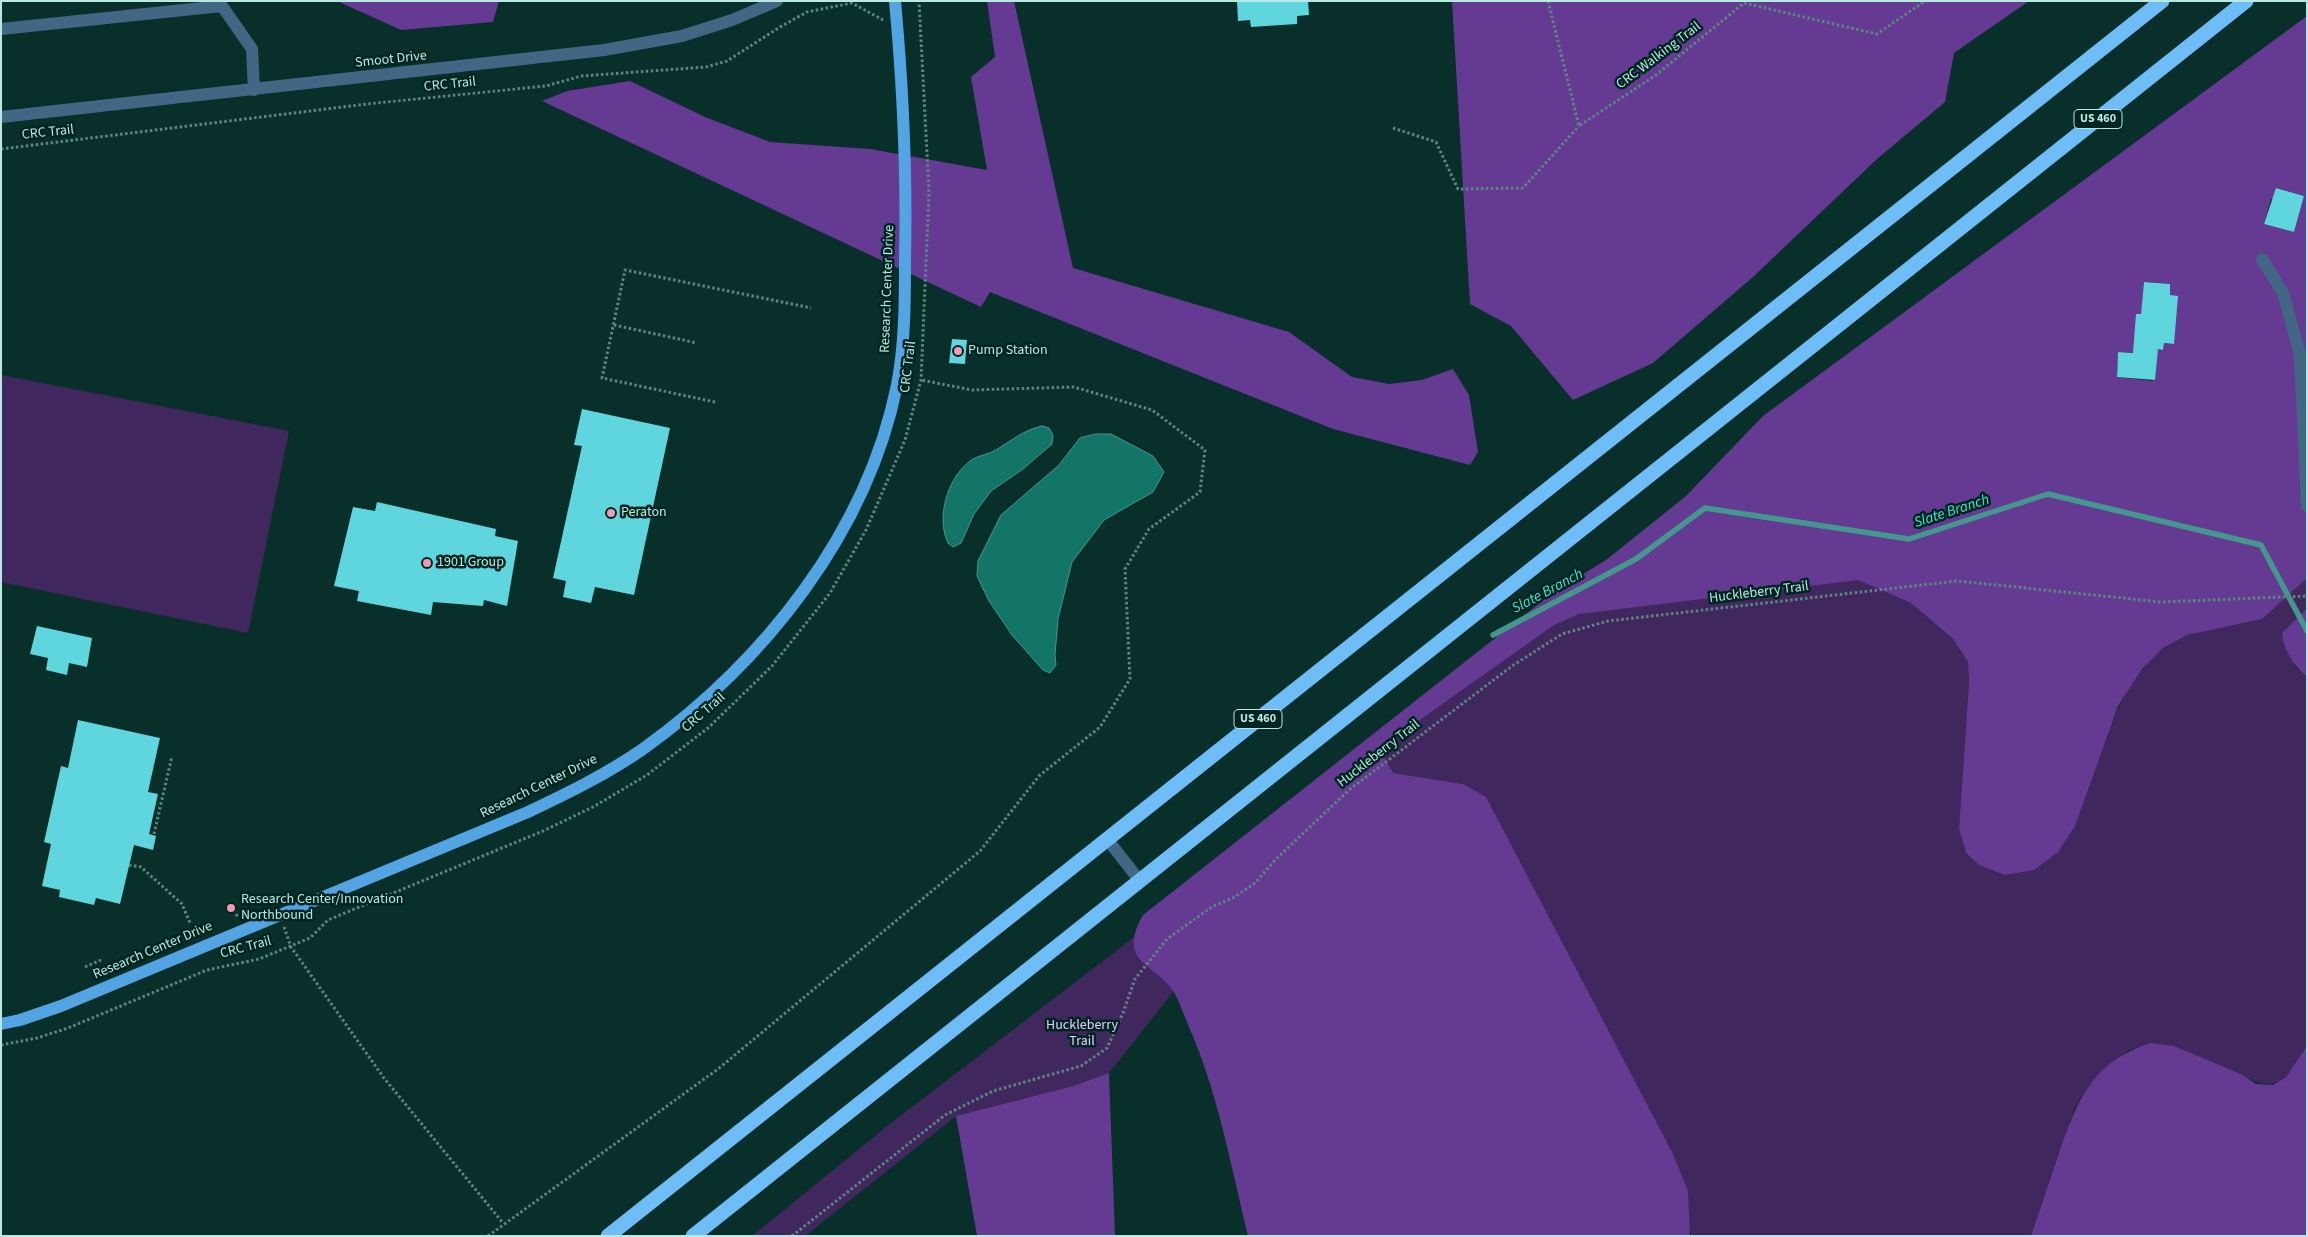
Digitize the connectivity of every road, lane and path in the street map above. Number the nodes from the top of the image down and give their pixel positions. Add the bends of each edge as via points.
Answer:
1 (777, 1) edge
2 (894, 1) edge
3 (919, 1) edge
4 (1548, 1) edge
5 (1925, 1) edge
6 (2162, 1) edge
7 (2246, 1) edge
8 (218, 4) edge
9 (883, 20) dead end
10 (1, 29) edge
11 (254, 90) junction
12 (1, 117) edge
13 (1579, 126) junction
14 (1393, 128) dead end
15 (1, 149) edge
16 (2262, 259) dead end
17 (811, 308) dead end
18 (614, 325) junction
19 (697, 342) dead end
20 (921, 380) junction
21 (715, 402) dead end
22 (2307, 506) edge
23 (2307, 596) edge
24 (172, 756) dead end
25 (154, 834) dead end
26 (1107, 839) junction
27 (129, 865) dead end
28 (1140, 881) junction
29 (190, 923) dead end
30 (291, 947) junction
31 (101, 960) dead end
32 (85, 967) dead end
33 (1, 1024) edge
34 (1, 1045) edge
35 (503, 1223) junction
36 (488, 1236) edge
37 (608, 1236) edge
38 (693, 1236) edge
39 (792, 1236) edge

1 - 11 street, Smoot Drive via 718,25 665,40 510,62
2 - 33 main road, Research Center Drive via 906,141 906,215 903,340 890,415 860,497 826,558 794,603 739,668 685,717 587,784 528,812 60,1006
3 - 20 path, CRC Trail via 929,192
4 - 13 path
5 - 13 path, CRC Walking Trail via 1877,34 1744,3 1656,75
6 - 26 highway, US 460
7 - 28 highway, US 460
8 - 10 street
8 - 11 street via 252,48
9 - 15 path, CRC Trail via 852,3 807,12 727,61 706,67 581,76 546,86 367,104
11 - 12 street, Smoot Drive
13 - 14 path via 1523,188 1458,190 1436,142
16 - 22 street via 2283,293 2300,355
17 - 18 path via 625,270
18 - 19 path
18 - 21 path via 602,378
20 - 30 path, CRC Trail via 904,440 866,530 830,593 772,666 708,728 646,775 592,807 543,831 328,920 310,938
20 - 35 path via 972,390 1074,387 1152,410 1205,450 1200,492 1149,529 1125,569 1130,679 1100,727 1040,776 980,851 718,1069
23 - 39 path, Huckleberry Trail via 2161,602 1970,581 1608,621 1562,634 1512,666 1350,790 1255,883 1234,898 1213,906 1166,939 1135,979 1107,1048 1081,1066 993,1091 945,1114
24 - 25 path
26 - 28 street
26 - 37 highway, US 460
27 - 29 path via 141,868 182,904
28 - 38 highway, US 460
30 - 34 path, CRC Trail via 259,959 207,970 68,1028
30 - 35 path via 384,1078
31 - 32 path
35 - 36 path

